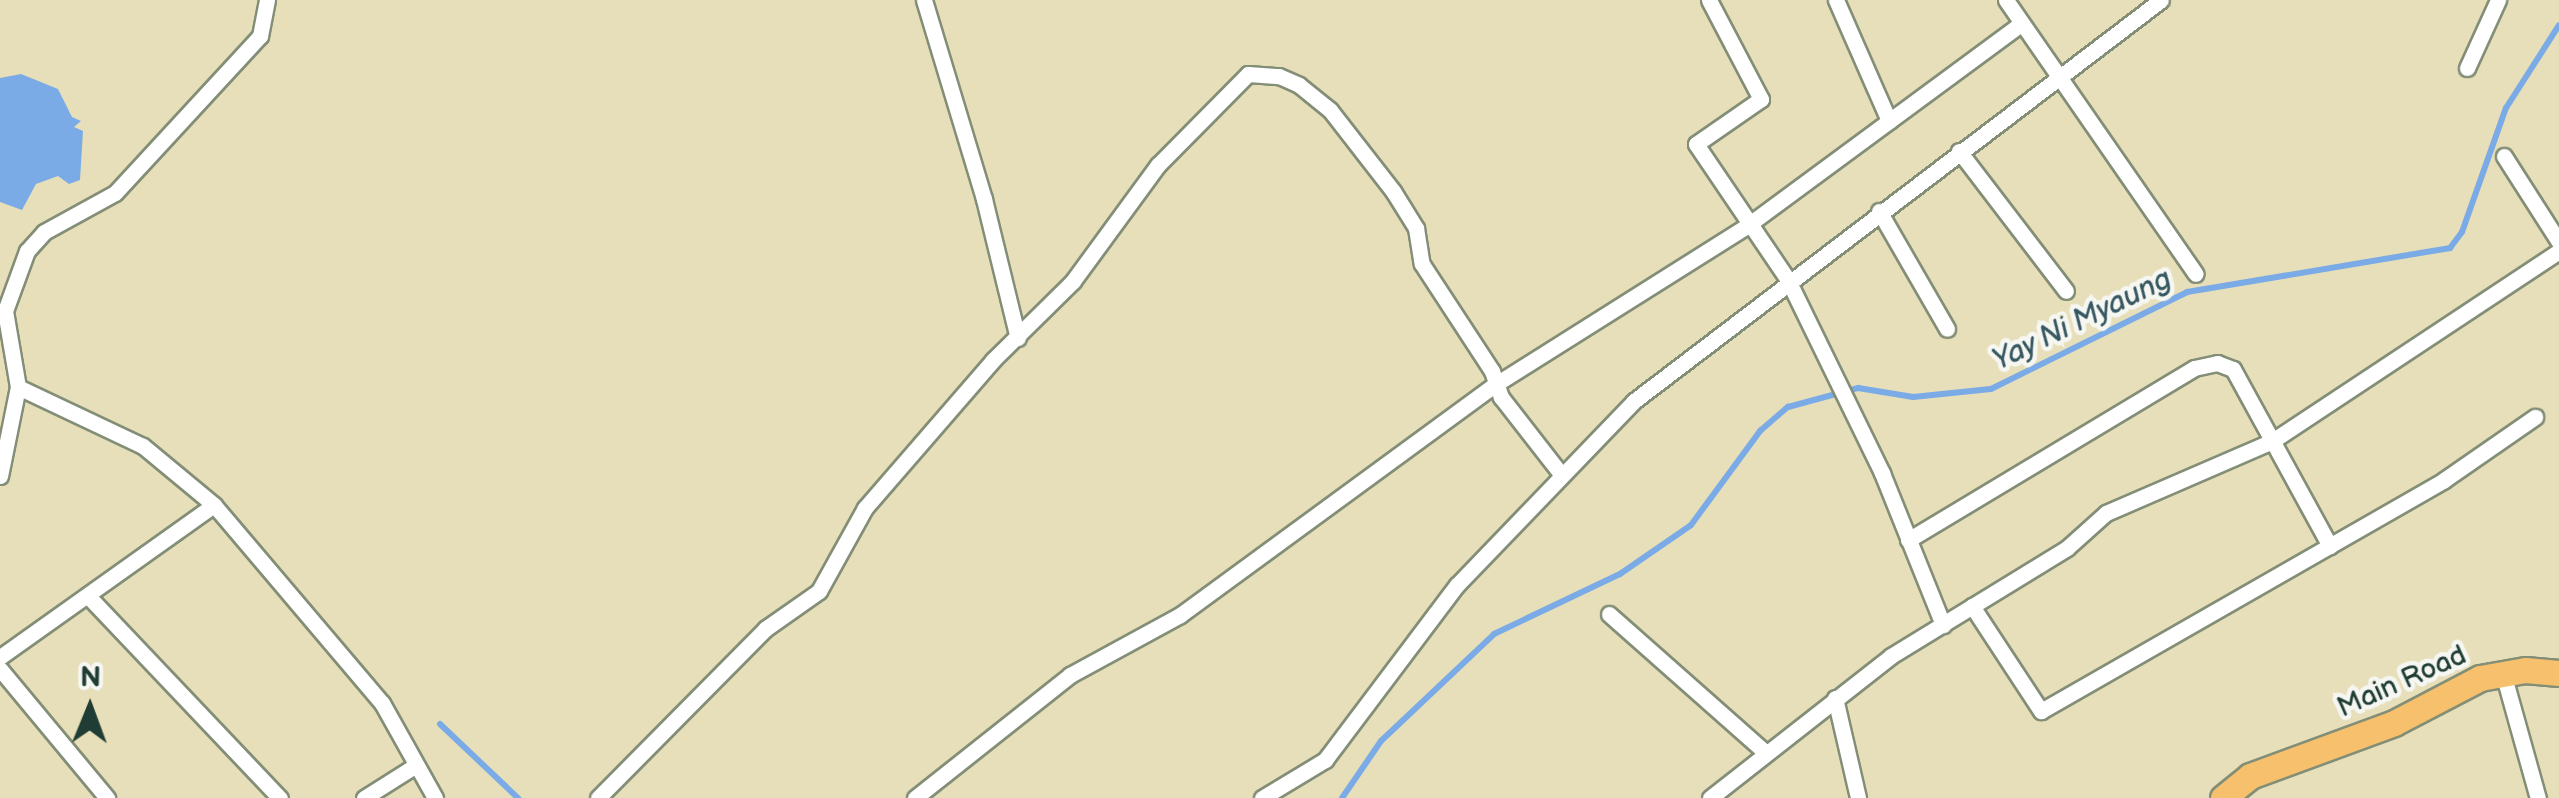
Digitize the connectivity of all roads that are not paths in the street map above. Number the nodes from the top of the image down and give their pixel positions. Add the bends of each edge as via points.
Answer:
1 (267, 0) edge
2 (924, 0) edge
3 (1710, 0) edge
4 (1836, 0) edge
5 (2006, 0) edge
6 (2160, 0) edge
7 (2498, 0) edge
8 (2021, 24) junction
9 (2467, 68) dead end
10 (2056, 78) junction
11 (1889, 121) junction
12 (1959, 151) junction
13 (2504, 156) dead end
14 (1880, 211) junction
15 (1748, 225) junction
16 (2559, 242) edge
17 (2559, 251) edge
18 (2196, 274) dead end
19 (1788, 280) junction
20 (2066, 291) dead end
21 (1947, 329) dead end
22 (1018, 338) junction
23 (1496, 384) junction
24 (18, 387) junction
25 (2534, 417) dead end
26 (2272, 441) junction
27 (1561, 474) junction
28 (0, 476) edge
29 (214, 505) junction
30 (1908, 540) junction
31 (2330, 546) junction
32 (88, 596) junction
33 (1972, 606) junction
34 (1610, 614) dead end
35 (1942, 624) junction
36 (0, 656) edge
37 (0, 669) edge
38 (2503, 673) junction
39 (2559, 673) edge
40 (1835, 698) junction
41 (1766, 752) junction
42 (413, 767) junction
43 (108, 798) edge
44 (280, 798) edge
45 (364, 798) edge
46 (435, 798) edge
47 (598, 798) edge
48 (915, 798) edge
49 (1262, 798) edge
50 (1710, 798) edge
51 (1858, 798) edge
52 (2223, 798) edge
53 (2538, 798) edge

1 - 24 street via 260,36 115,193 44,232 27,251 5,311
2 - 22 street
3 - 15 street via 1761,99 1696,144
4 - 11 street
5 - 8 street
6 - 10 street
7 - 9 street
8 - 10 street
8 - 11 street
10 - 12 street
10 - 18 street
11 - 15 street
12 - 14 street
12 - 20 street
13 - 16 street
14 - 19 street
14 - 21 street
15 - 19 street
15 - 23 street
17 - 26 street
19 - 27 street via 1634,401
19 - 30 street
22 - 23 street via 1073,281 1158,165 1248,74 1264,73 1299,86 1330,110 1393,191 1416,228 1422,264
22 - 47 street via 865,508 818,592 765,629
23 - 27 street
23 - 48 street via 1180,615 1070,675
24 - 28 street
24 - 29 street via 143,446
25 - 31 street via 2444,480
26 - 30 street via 2233,369 2194,368
26 - 31 street
26 - 33 street via 2106,514 2067,548
27 - 49 street via 1457,585 1325,760
29 - 32 street
29 - 42 street via 382,703
30 - 35 street
31 - 33 street via 2041,711
32 - 36 street
32 - 44 street
33 - 35 street
34 - 41 street
35 - 40 street
37 - 43 street
38 - 39 main road, Main Road
38 - 52 main road, Main Road via 2454,689 2394,723 2250,776
38 - 53 street
40 - 41 street
40 - 51 street
41 - 50 street
42 - 45 street
42 - 46 street

